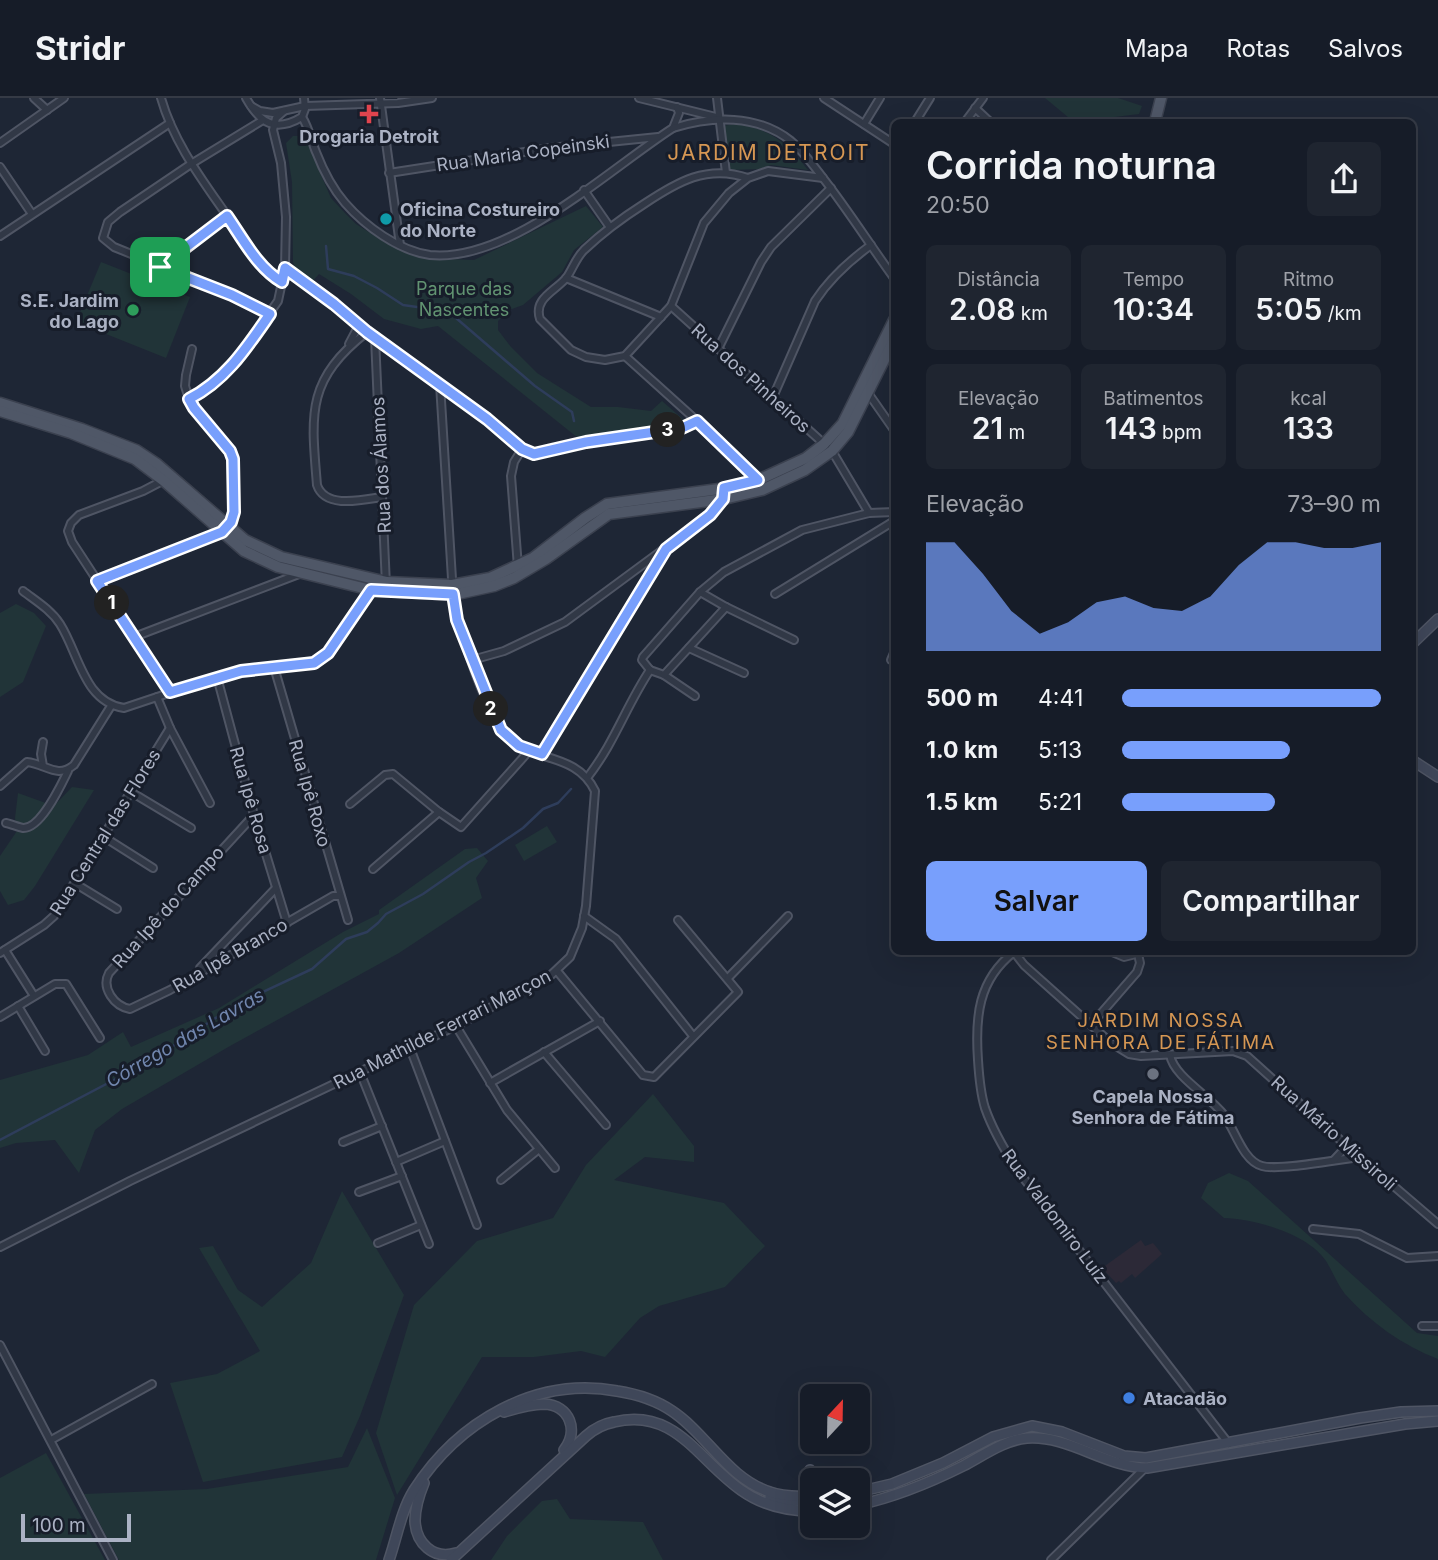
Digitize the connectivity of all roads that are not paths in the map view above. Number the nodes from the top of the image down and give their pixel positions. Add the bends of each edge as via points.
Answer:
1 (34, 98) edge
2 (64, 98) edge
3 (161, 98) edge
4 (246, 98) edge
5 (304, 98) edge
6 (432, 98) edge
7 (639, 98) edge
8 (717, 98) edge
9 (880, 98) edge
10 (930, 98) edge
11 (983, 98) edge
12 (1156, 98) edge
13 (1161, 98) edge
14 (826, 99) edge
15 (380, 101) edge
16 (251, 106) junction
17 (305, 106) junction
18 (975, 108) junction
19 (47, 110) junction
20 (678, 110) junction
21 (284, 111) junction
22 (302, 117) junction
23 (718, 118) junction
24 (917, 119) edge
25 (967, 119) edge
26 (987, 119) edge
27 (1152, 119) edge
28 (1153, 119) edge
29 (262, 120) junction
30 (170, 123) junction
31 (864, 124) junction
32 (274, 125) junction
33 (282, 125) junction
34 (673, 128) junction
35 (658, 137) junction
36 (276, 139) junction
37 (891, 142) edge
38 (0, 143) edge
39 (191, 164) junction
40 (0, 167) edge
41 (389, 173) junction
42 (726, 173) junction
43 (748, 178) junction
44 (823, 178) junction
45 (831, 188) junction
46 (584, 190) junction
47 (32, 214) junction
48 (227, 216) junction
49 (609, 226) junction
50 (0, 236) edge
51 (400, 245) junction
52 (871, 245) junction
53 (160, 267) junction
54 (285, 268) junction
55 (891, 274) edge
56 (566, 278) junction
57 (282, 282) junction
58 (671, 306) junction
59 (270, 314) junction
60 (661, 317) junction
61 (359, 325) junction
62 (891, 325) edge
63 (367, 332) junction
64 (375, 338) junction
65 (891, 345) edge
66 (348, 346) junction
67 (192, 349) dead end
68 (718, 349) junction
69 (625, 356) junction
70 (440, 384) junction
71 (866, 390) junction
72 (773, 397) junction
73 (189, 399) junction
74 (0, 403) edge
75 (0, 411) edge
76 (697, 421) junction
77 (891, 426) edge
78 (110, 444) junction
79 (828, 448) junction
80 (522, 449) junction
81 (167, 479) junction
82 (760, 485) junction
83 (724, 493) junction
84 (382, 497) junction
85 (891, 512) edge
86 (869, 513) junction
87 (891, 523) edge
88 (225, 529) junction
89 (666, 549) junction
90 (307, 564) junction
91 (519, 570) junction
92 (636, 570) junction
93 (300, 574) junction
94 (375, 580) junction
95 (647, 580) junction
96 (97, 581) junction
97 (386, 587) junction
98 (371, 590) junction
99 (453, 590) junction
100 (23, 591) dead end
101 (700, 593) junction
102 (775, 594) dead end
103 (726, 607) junction
104 (1438, 618) edge
105 (134, 636) junction
106 (794, 640) dead end
107 (1416, 640) edge
108 (689, 648) junction
109 (472, 660) junction
110 (274, 667) junction
111 (650, 670) junction
112 (744, 673) dead end
113 (664, 675) junction
114 (217, 677) junction
115 (170, 692) junction
116 (695, 696) dead end
117 (157, 697) junction
118 (111, 706) junction
119 (170, 728) junction
120 (43, 742) dead end
121 (529, 751) junction
122 (542, 754) junction
123 (1416, 763) edge
124 (43, 766) junction
125 (69, 769) junction
126 (1438, 777) edge
127 (587, 778) junction
128 (0, 786) edge
129 (131, 792) junction
130 (210, 803) dead end
131 (350, 804) dead end
132 (439, 812) junction
133 (254, 815) junction
134 (6, 823) dead end
135 (191, 828) dead end
136 (104, 837) junction
137 (153, 868) dead end
138 (373, 869) dead end
139 (76, 884) junction
140 (276, 888) junction
141 (339, 895) junction
142 (117, 909) dead end
143 (584, 916) junction
144 (788, 916) dead end
145 (348, 920) dead end
146 (678, 920) dead end
147 (287, 923) junction
148 (1, 952) edge
149 (1011, 955) edge
150 (1016, 955) edge
151 (1139, 955) edge
152 (557, 971) junction
153 (197, 975) junction
154 (728, 978) junction
155 (34, 996) junction
156 (18, 1006) junction
157 (120, 1006) joint
158 (0, 1017) edge
159 (600, 1021) junction
160 (1091, 1025) junction
161 (456, 1026) junction
162 (693, 1036) junction
163 (100, 1038) dead end
164 (410, 1048) junction
165 (45, 1051) dead end
166 (544, 1052) junction
167 (1170, 1055) junction
168 (360, 1072) junction
169 (490, 1083) junction
170 (606, 1125) dead end
171 (382, 1126) junction
172 (445, 1141) junction
173 (342, 1142) dead end
174 (1347, 1146) junction
175 (539, 1149) junction
176 (1360, 1157) junction
177 (1334, 1160) junction
178 (396, 1162) junction
179 (555, 1168) dead end
180 (402, 1176) junction
181 (501, 1180) dead end
182 (359, 1192) dead end
183 (1438, 1224) edge
184 (477, 1225) dead end
185 (421, 1226) junction
186 (1313, 1229) dead end
187 (378, 1243) dead end
188 (429, 1244) dead end
189 (0, 1247) edge
190 (1438, 1256) edge
191 (1422, 1326) dead end
192 (1438, 1326) edge
193 (0, 1345) edge
194 (152, 1384) dead end
195 (1438, 1411) edge
196 (492, 1414) junction
197 (1438, 1421) edge
198 (51, 1440) junction
199 (1229, 1443) junction
200 (1235, 1454) junction
201 (1146, 1463) junction
202 (716, 1469) junction
203 (428, 1471) junction
204 (870, 1489) edge
205 (522, 1494) junction
206 (800, 1496) edge
207 (800, 1500) edge
208 (870, 1502) edge
209 (800, 1510) edge
210 (473, 1542) junction
211 (113, 1560) edge
212 (388, 1560) edge
213 (452, 1560) edge
214 (1051, 1560) edge

1 - 19 street
2 - 19 street
3 - 30 street
4 - 16 street
5 - 17 street
6 - 15 street
7 - 20 street
8 - 23 street
9 - 31 street
10 - 24 street
11 - 18 street
12 - 27 main road
13 - 28 main road
14 - 31 street
15 - 17 street
15 - 41 street
16 - 21 street via 265,112
16 - 29 street
17 - 21 street
17 - 22 street
18 - 25 street
18 - 26 street
19 - 38 street
20 - 23 street
20 - 34 street
21 - 32 street
22 - 33 street
22 - 51 street via 333,187 361,219
23 - 34 street
23 - 42 street
23 - 44 street via 744,121 789,139
29 - 32 street
29 - 39 street
30 - 39 street
30 - 47 street
31 - 37 street
32 - 33 street
32 - 36 street
33 - 36 street
34 - 35 street
35 - 41 street, Rua Maria Copeinski via 574,144
35 - 46 street
36 - 54 street via 285,197
39 - 48 street
39 - 53 street via 104,228 106,242
40 - 47 street
41 - 51 street
42 - 43 street
42 - 49 street via 680,181
43 - 44 street via 774,171
43 - 58 street via 704,223
44 - 45 street
45 - 52 street
45 - 68 street via 771,247
46 - 49 street
46 - 51 street via 500,242 477,250 430,255
47 - 50 street
48 - 53 street
48 - 57 street via 260,264
49 - 56 street via 574,262
52 - 55 street
52 - 72 street via 853,258 815,301
53 - 59 street
54 - 57 street
54 - 61 street
56 - 60 street
56 - 69 street via 540,302 540,319 571,350 586,357
57 - 59 street
58 - 60 street
58 - 68 street, Rua dos Pinheiros
59 - 73 street via 229,370
60 - 69 street
61 - 63 street
61 - 66 street
62 - 71 main road
63 - 64 street
63 - 66 street
64 - 70 street
64 - 84 street, Rua dos Álamos
65 - 71 main road
66 - 84 street via 326,373 314,405 317,485 326,498 336,500
67 - 73 street via 185,386
68 - 72 street, Rua dos Pinheiros
69 - 76 street
70 - 80 street
70 - 99 street
71 - 77 street
71 - 79 main road
72 - 79 street, Rua dos Pinheiros
73 - 88 street via 230,451 234,504
74 - 78 main road
75 - 78 main road
76 - 80 street via 682,428 537,454
76 - 82 street
78 - 81 main road via 147,457
79 - 82 main road
79 - 86 street, Rua dos Pinheiros
80 - 91 street via 511,469
81 - 88 main road
81 - 96 street via 79,515 71,523 72,542
82 - 83 main road
83 - 89 street via 710,515
83 - 91 main road via 607,505
84 - 97 street, Rua dos Álamos
85 - 86 street
86 - 101 street via 796,532 724,572
87 - 102 street
88 - 90 main road via 281,557
88 - 93 main road via 255,556
88 - 96 street
89 - 92 street
89 - 95 street
90 - 93 street
90 - 94 main road
91 - 99 main road
92 - 95 street
92 - 109 street via 565,622
93 - 98 main road
93 - 105 street
94 - 97 main road
94 - 98 street
95 - 122 street
96 - 105 street
97 - 98 main road
97 - 99 main road
98 - 110 street via 328,653 314,663
99 - 109 street via 457,620
100 - 118 street via 59,622 89,682
101 - 103 street
101 - 111 street via 643,657
103 - 106 street
103 - 108 street
104 - 107 main road
105 - 115 street
108 - 112 street
108 - 113 street
109 - 121 street via 501,730
110 - 114 street
110 - 141 street, Rua Ipê Roxo
111 - 113 street
111 - 127 street via 617,734
113 - 116 street
114 - 115 street
114 - 133 street, Rua Ipê Rosa
115 - 117 street
117 - 118 street via 124,708
117 - 119 street
118 - 125 street
119 - 129 street, Rua Central das Flores
119 - 130 street
120 - 124 street
121 - 122 street
121 - 132 street via 464,826
122 - 127 street
123 - 126 main road
124 - 125 street via 61,772
124 - 128 street via 27,762
125 - 134 street via 55,798 33,825 24,828
127 - 143 street, Rua Mathilde Ferrari Marçon via 595,799
129 - 135 street
129 - 136 street, Rua Central das Flores
131 - 132 street via 390,773
132 - 138 street
133 - 140 street, Rua Ipê Rosa
133 - 157 street, Rua Ipê do Campo via 109,973 108,990
136 - 137 street
136 - 139 street, Rua Central das Flores
139 - 142 street
139 - 148 street, Rua Central das Flores via 54,916
140 - 147 street, Rua Ipê Rosa
140 - 153 street
141 - 145 street, Rua Ipê Roxo
141 - 147 street, Rua Ipê Branco
143 - 152 street, Rua Mathilde Ferrari Marçon via 576,945
143 - 162 street via 616,939
144 - 154 street
146 - 154 street
147 - 153 street, Rua Ipê Branco
148 - 155 street
149 - 199 street, Rua Valdomiro Luíz via 992,975 978,1007 981,1091 990,1121 1018,1171
150 - 160 street, Rua Mário Missiroli
151 - 160 street via 1138,972
152 - 159 street
152 - 161 street, Rua Mathilde Ferrari Marçon
153 - 157 street, Rua Ipê Branco via 130,1009
154 - 162 street via 737,994
155 - 156 street
155 - 163 street via 55,984 66,984
156 - 158 street
156 - 165 street
159 - 162 street via 650,1078
159 - 166 street
160 - 167 street, Rua Mário Missiroli via 1129,1054
161 - 164 street, Rua Mathilde Ferrari Marçon
161 - 169 street
164 - 168 street, Rua Mathilde Ferrari Marçon
164 - 172 street
166 - 169 street
166 - 170 street
167 - 174 street, Rua Mário Missiroli via 1244,1054
167 - 177 street via 1175,1068 1225,1116 1258,1164 1282,1167
168 - 171 street
168 - 189 street, Rua Mathilde Ferrari Marçon
169 - 175 street
171 - 173 street
171 - 178 street
172 - 178 street
172 - 184 street
174 - 176 street, Rua Mário Missiroli
174 - 177 street
175 - 179 street
175 - 181 street
176 - 177 street
176 - 183 street, Rua Mário Missiroli
178 - 180 street
180 - 182 street
180 - 185 street
185 - 187 street
185 - 188 street
186 - 190 street via 1359,1234 1407,1258
191 - 192 street
193 - 198 street
194 - 198 street
195 - 199 main road via 1360,1418
196 - 203 main road via 458,1438
196 - 205 main road via 536,1404 556,1407 571,1423 566,1448
196 - 206 main road via 521,1400 570,1388 634,1394 681,1417 744,1479 767,1492
197 - 200 main road
198 - 211 street
199 - 200 street, Rua Valdomiro Luíz
199 - 201 main road
200 - 201 main road
201 - 204 main road via 1062,1432 1032,1426 993,1437 943,1463
201 - 208 main road via 1119,1464 1057,1442 1026,1438 921,1486
201 - 214 street
202 - 205 main road via 665,1425 625,1419 595,1428
202 - 207 main road via 759,1493 785,1502
202 - 209 main road via 767,1504
203 - 210 main road via 417,1503 417,1532 422,1543 447,1556
203 - 212 main road via 405,1507
205 - 210 main road
210 - 213 main road

